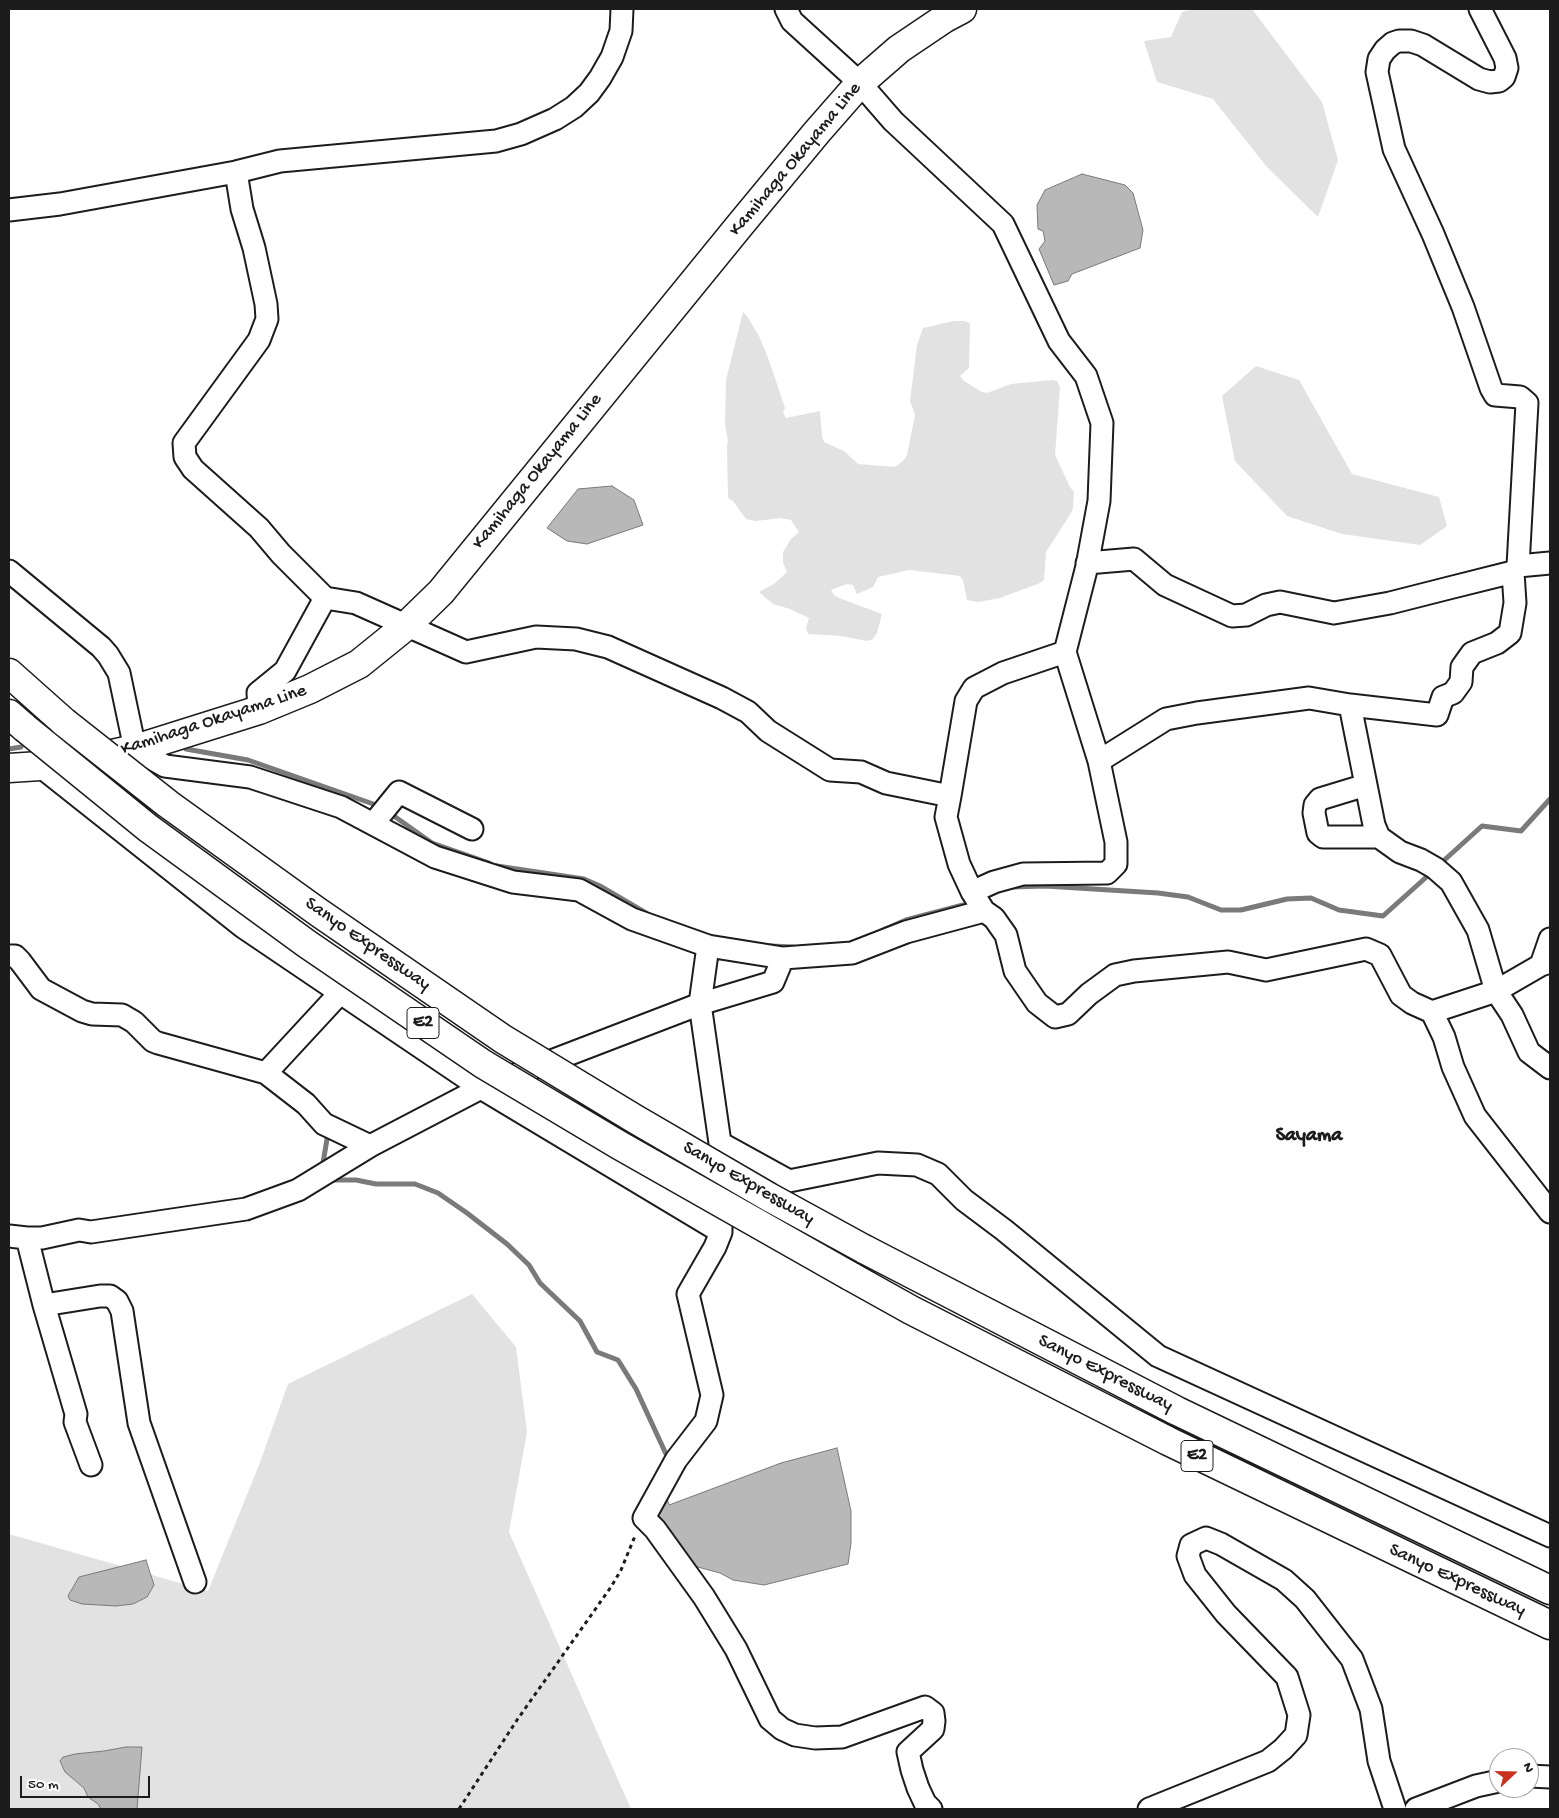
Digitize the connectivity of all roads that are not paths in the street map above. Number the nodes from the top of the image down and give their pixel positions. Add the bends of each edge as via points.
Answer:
1 (622, 9) edge
2 (786, 9) edge
3 (962, 9) edge
4 (1480, 9) edge
5 (860, 83) junction
6 (236, 172) junction
7 (9, 210) edge
8 (1087, 562) junction
9 (1550, 563) edge
10 (1516, 569) junction
11 (9, 572) edge
12 (325, 598) junction
13 (406, 626) junction
14 (1066, 652) junction
15 (9, 673) edge
16 (1350, 705) junction
17 (259, 710) junction
18 (17, 721) edge
19 (135, 749) junction
20 (1099, 761) junction
21 (40, 766) junction
22 (9, 768) edge
23 (1366, 785) junction
24 (950, 796) junction
25 (373, 824) junction
26 (472, 829) dead end
27 (1379, 837) junction
28 (972, 892) junction
29 (984, 911) junction
30 (1550, 939) edge
31 (708, 946) junction
32 (9, 956) edge
33 (783, 958) junction
34 (1546, 963) edge
35 (1496, 990) junction
36 (340, 993) junction
37 (700, 1004) junction
38 (1432, 1012) junction
39 (1550, 1068) edge
40 (269, 1069) junction
41 (481, 1088) junction
42 (720, 1143) junction
43 (370, 1146) junction
44 (1550, 1212) edge
45 (721, 1232) junction
46 (18, 1243) edge
47 (44, 1305) junction
48 (92, 1465) dead end
49 (1550, 1536) edge
50 (195, 1582) dead end
51 (1550, 1590) edge
52 (1550, 1624) edge
53 (1489, 1783) edge
54 (932, 1809) edge
55 (1149, 1809) edge
56 (1395, 1809) edge
57 (1416, 1809) edge

1 - 6 street via 621,30 600,78 574,107 535,129 496,141 280,161
2 - 5 street via 792,21
3 - 5 main road, Kamihaga Okayama Line via 899,49
4 - 10 street via 1505,58 1507,68 1499,81 1479,79 1411,41 1392,43 1384,50 1379,58 1378,72 1394,149 1463,307 1491,388 1495,395 1520,397 1527,402
5 - 8 street via 893,121 1003,224 1059,341 1086,376 1102,423 1099,501
5 - 13 main road, Kamihaga Okayama Line via 441,592
6 - 7 street via 60,204
6 - 12 street via 267,319 259,340 184,443 184,457 193,469 259,528
8 - 10 street via 1134,559 1165,585 1232,616 1246,615 1280,602 1334,613 1390,603
8 - 14 street
9 - 10 street
10 - 16 street via 1510,633 1472,654 1462,667 1461,682 1453,693 1443,697 1437,715
11 - 19 street via 108,655 119,673
12 - 13 street via 356,603
12 - 17 street via 285,671 258,693
13 - 17 main road, Kamihaga Okayama Line via 359,664 310,690
13 - 24 street via 466,652 536,637 576,639 608,647 748,712 768,731 830,770 861,772 886,783
14 - 20 street
14 - 24 street via 1003,673 974,688 966,701
15 - 51 main road, Sanyo Expressway / E2, bridge via 64,722 168,804 318,912 503,1039 702,1158 864,1249 1178,1411
16 - 20 street via 1309,698 1166,719
16 - 23 street
17 - 19 main road, Kamihaga Okayama Line
18 - 52 main road, Sanyo Expressway / E2, bridge via 148,828 307,944 483,1064 619,1145 911,1310 1168,1441
19 - 21 main road, Kamihaga Okayama Line
19 - 25 street via 165,766 250,776 341,807
20 - 28 street via 1116,842 1116,864 1107,873 1023,874
21 - 22 main road, Kamihaga Okayama Line
21 - 36 street via 243,927
23 - 27 street
23 - 27 street via 1320,799 1314,813 1318,833 1323,837
24 - 28 street via 946,817 959,864
25 - 26 street via 399,792
25 - 31 street via 435,857 513,882 579,890 632,919
27 - 35 street via 1400,852 1428,864 1451,882 1478,930
28 - 29 street
29 - 33 street via 906,932 852,954
29 - 38 street via 994,918 1006,935 1015,971 1036,1004 1055,1017 1068,1014 1115,976 1134,970 1228,962 1266,970 1366,949 1380,955 1402,995
30 - 34 street
31 - 33 street
31 - 37 street
32 - 40 street via 20,961 41,990 92,1014 122,1015 153,1041
33 - 37 street via 773,982
34 - 35 street
35 - 38 street
35 - 39 street via 1529,1052
36 - 40 street
36 - 41 street
37 - 41 street
37 - 42 street
38 - 44 street via 1475,1116
40 - 43 street via 328,1127
41 - 43 street
41 - 45 street
42 - 45 street
42 - 49 street via 789,1182 878,1163 917,1165 938,1174 964,1200 1158,1356
43 - 46 street via 298,1190 246,1208 91,1232 79,1230
45 - 54 street via 688,1294 712,1395 706,1421 676,1460 644,1518 704,1597 736,1649 770,1719 782,1729 815,1738 842,1737 924,1707 933,1713 932,1729 908,1752 918,1788
46 - 47 street
47 - 48 street via 76,1414 75,1422
47 - 50 street via 100,1296 110,1296 117,1301 122,1312 139,1424
53 - 57 street
55 - 56 street via 1268,1761 1296,1735 1299,1716 1286,1677 1226,1614 1195,1575 1188,1556 1191,1545 1206,1538 1284,1580 1305,1599 1352,1659 1371,1708 1379,1761

